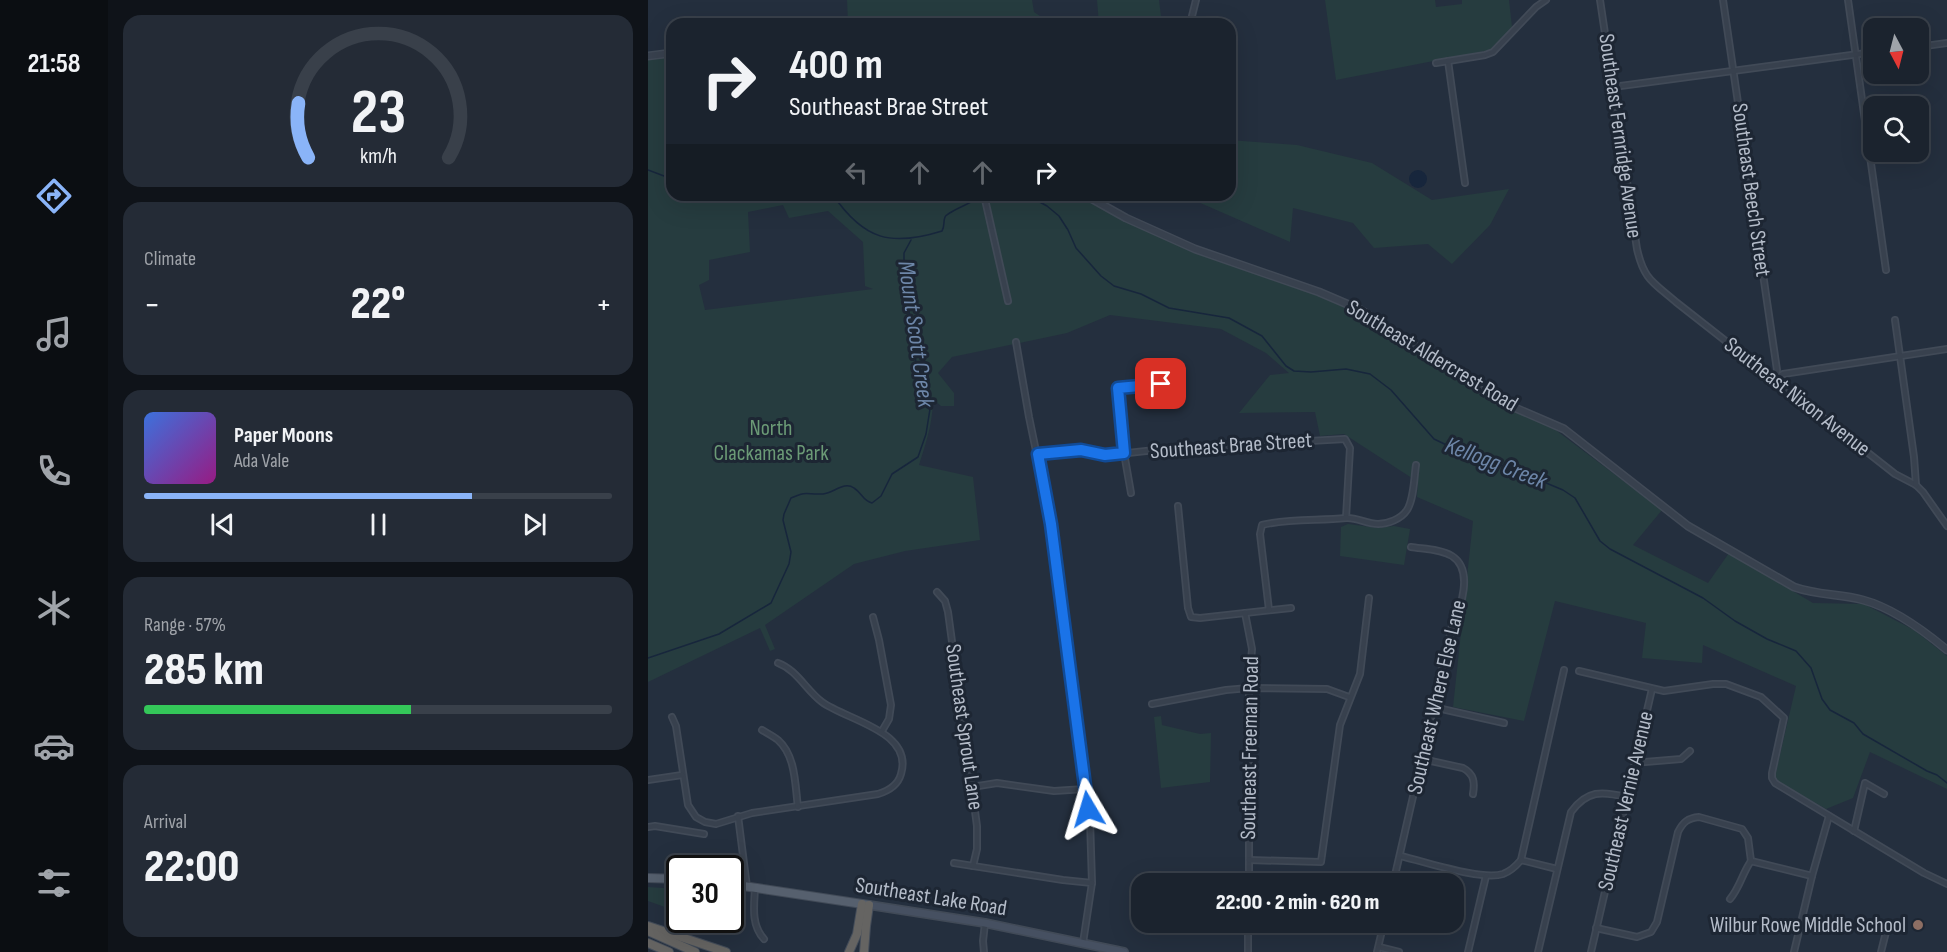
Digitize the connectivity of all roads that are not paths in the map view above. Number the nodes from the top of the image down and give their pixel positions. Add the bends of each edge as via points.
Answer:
1 (1196, 0) edge
2 (1546, 0) edge
3 (1600, 0) edge
4 (1723, 0) edge
5 (1848, 0) edge
6 (1192, 18) edge
7 (1947, 43) edge
8 (1929, 45) edge
9 (666, 54) edge
10 (1863, 54) edge
11 (649, 55) edge
12 (1856, 55) junction
13 (1448, 61) junction
14 (1436, 63) dead end
15 (1734, 71) junction
16 (1613, 87) junction
17 (1465, 183) dead end
18 (985, 201) edge
19 (1095, 201) edge
20 (1886, 270) dead end
21 (1642, 271) joint
22 (1008, 301) dead end
23 (1895, 320) dead end
24 (1016, 342) dead end
25 (1947, 349) edge
26 (1900, 356) junction
27 (1775, 380) junction
28 (1171, 388) dead end
29 (1124, 453) junction
30 (1038, 454) junction
31 (1416, 465) dead end
32 (1916, 485) junction
33 (1131, 493) dead end
34 (1178, 506) dead end
35 (1346, 518) junction
36 (1947, 526) edge
37 (1411, 547) dead end
38 (937, 592) dead end
39 (1368, 598) dead end
40 (1291, 608) dead end
41 (1269, 610) junction
42 (1245, 613) junction
43 (873, 617) dead end
44 (1947, 650) edge
45 (778, 663) dead end
46 (1564, 670) dead end
47 (1579, 671) dead end
48 (1249, 688) junction
49 (1652, 689) junction
50 (1349, 697) junction
51 (1152, 704) dead end
52 (1433, 707) junction
53 (672, 717) dead end
54 (1504, 723) dead end
55 (762, 730) dead end
56 (882, 731) junction
57 (1690, 751) dead end
58 (1422, 759) junction
59 (1635, 760) junction
60 (682, 775) junction
61 (648, 780) edge
62 (972, 787) junction
63 (1085, 789) junction
64 (1473, 794) dead end
65 (1884, 794) dead end
66 (1626, 797) junction
67 (798, 807) junction
68 (738, 816) junction
69 (1829, 816) junction
70 (648, 827) edge
71 (1854, 831) junction
72 (704, 834) dead end
73 (1400, 856) junction
74 (1249, 860) junction
75 (1521, 860) junction
76 (1751, 861) junction
77 (954, 863) dead end
78 (972, 866) junction
79 (1557, 869) junction
80 (1249, 873) edge
81 (1396, 873) edge
82 (1486, 876) junction
83 (1812, 876) junction
84 (648, 878) edge
85 (666, 879) edge
86 (1092, 883) junction
87 (1947, 884) edge
88 (744, 886) edge
89 (751, 887) junction
90 (1730, 899) dead end
91 (866, 904) junction
92 (985, 923) junction
93 (1888, 924) dead end
94 (648, 926) edge
95 (1596, 928) junction
96 (648, 931) edge
97 (1248, 933) edge
98 (1382, 933) edge
99 (764, 939) dead end
100 (648, 943) edge
101 (1083, 944) junction
102 (1378, 949) edge
103 (669, 952) edge
104 (695, 952) edge
105 (726, 952) edge
106 (849, 952) edge
107 (864, 952) edge
108 (984, 952) edge
109 (1124, 952) edge
110 (1248, 952) edge
111 (1399, 952) edge
112 (1468, 952) edge
113 (1538, 952) edge
114 (1591, 952) edge
115 (1794, 952) edge
116 (1881, 952) edge

1 - 6 street
2 - 13 street via 1493,52
3 - 16 street, Southeast Fernridge Avenue
4 - 15 street, Southeast Beech Street
5 - 12 street
7 - 8 street
9 - 11 street
10 - 12 street
12 - 15 street
12 - 20 street
13 - 14 street
13 - 17 street
15 - 16 street
15 - 27 street, Southeast Beech Street via 1777,370
16 - 21 street, Southeast Fernridge Avenue
18 - 22 street
19 - 44 street, Southeast Aldercrest Road via 1195,249 1360,310 1497,400 1564,429 1688,526 1720,546 1794,587 1880,607
21 - 27 street, Southeast Nixon Avenue via 1676,303
23 - 26 street
24 - 30 street
25 - 26 street
26 - 27 street via 1783,375
26 - 32 street
27 - 32 street, Southeast Nixon Avenue via 1895,474
28 - 29 street via 1161,384 1118,388
29 - 30 street, Southeast Brae Street via 1105,455 1081,450
29 - 33 street
29 - 35 street, Southeast Brae Street via 1345,439 1350,448
30 - 63 street via 1051,524
31 - 35 street via 1405,513 1378,524
32 - 36 street, Southeast Nixon Avenue
34 - 42 street via 1191,617
35 - 41 street via 1262,525
37 - 52 street, Southeast Where Else Lane via 1446,553 1462,568 1463,588
38 - 62 street, Southeast Sprout Lane via 948,612
39 - 50 street via 1360,674
40 - 41 street
41 - 42 street
42 - 48 street, Southeast Freeman Road via 1252,649
43 - 56 street via 891,705
45 - 56 street via 790,667 812,693 833,709
46 - 75 street
47 - 49 street, Southeast Vernie Avenue
48 - 50 street via 1327,689
48 - 51 street
48 - 74 street, Southeast Freeman Road
49 - 59 street, Southeast Vernie Avenue
49 - 69 street via 1726,684 1761,697 1784,718 1772,778
50 - 74 street via 1340,725 1321,862
52 - 54 street
52 - 58 street, Southeast Where Else Lane
53 - 60 street
55 - 67 street via 779,741 793,766
56 - 67 street via 895,745 902,761 895,785 878,794
57 - 59 street via 1681,759
58 - 64 street via 1468,771 1474,780
58 - 73 street, Southeast Where Else Lane
59 - 66 street, Southeast Vernie Avenue
60 - 61 street
60 - 68 street via 688,805 696,817 716,824
62 - 63 street via 997,783 1054,791
62 - 78 street, Southeast Sprout Lane via 978,840
63 - 86 street
65 - 71 street via 1865,783
66 - 79 street via 1599,793 1576,805 1568,819
66 - 95 street, Southeast Vernie Avenue
67 - 68 street
68 - 89 street
69 - 71 street
69 - 83 street
70 - 72 street
71 - 87 street
73 - 81 street, Southeast Where Else Lane
73 - 82 street
74 - 80 street, Southeast Freeman Road
75 - 79 street
75 - 82 street via 1505,873
76 - 83 street
76 - 90 street
76 - 95 street via 1748,838 1742,829 1699,817 1686,820 1678,832 1657,922 1651,932 1637,938
77 - 78 street
78 - 86 street
79 - 113 street
82 - 112 street
83 - 115 street
84 - 85 main road
86 - 101 street
88 - 89 main road, Southeast Lake Road
89 - 91 main road, Southeast Lake Road
89 - 99 street via 756,925
91 - 92 main road, Southeast Lake Road
91 - 106 highway
91 - 107 highway
92 - 101 main road, Southeast Lake Road
92 - 108 street
93 - 116 street
94 - 105 highway
95 - 114 street, Southeast Vernie Avenue
96 - 104 highway
97 - 110 street
98 - 102 street
100 - 103 highway
101 - 109 main road, Southeast Lake Road
102 - 111 street

